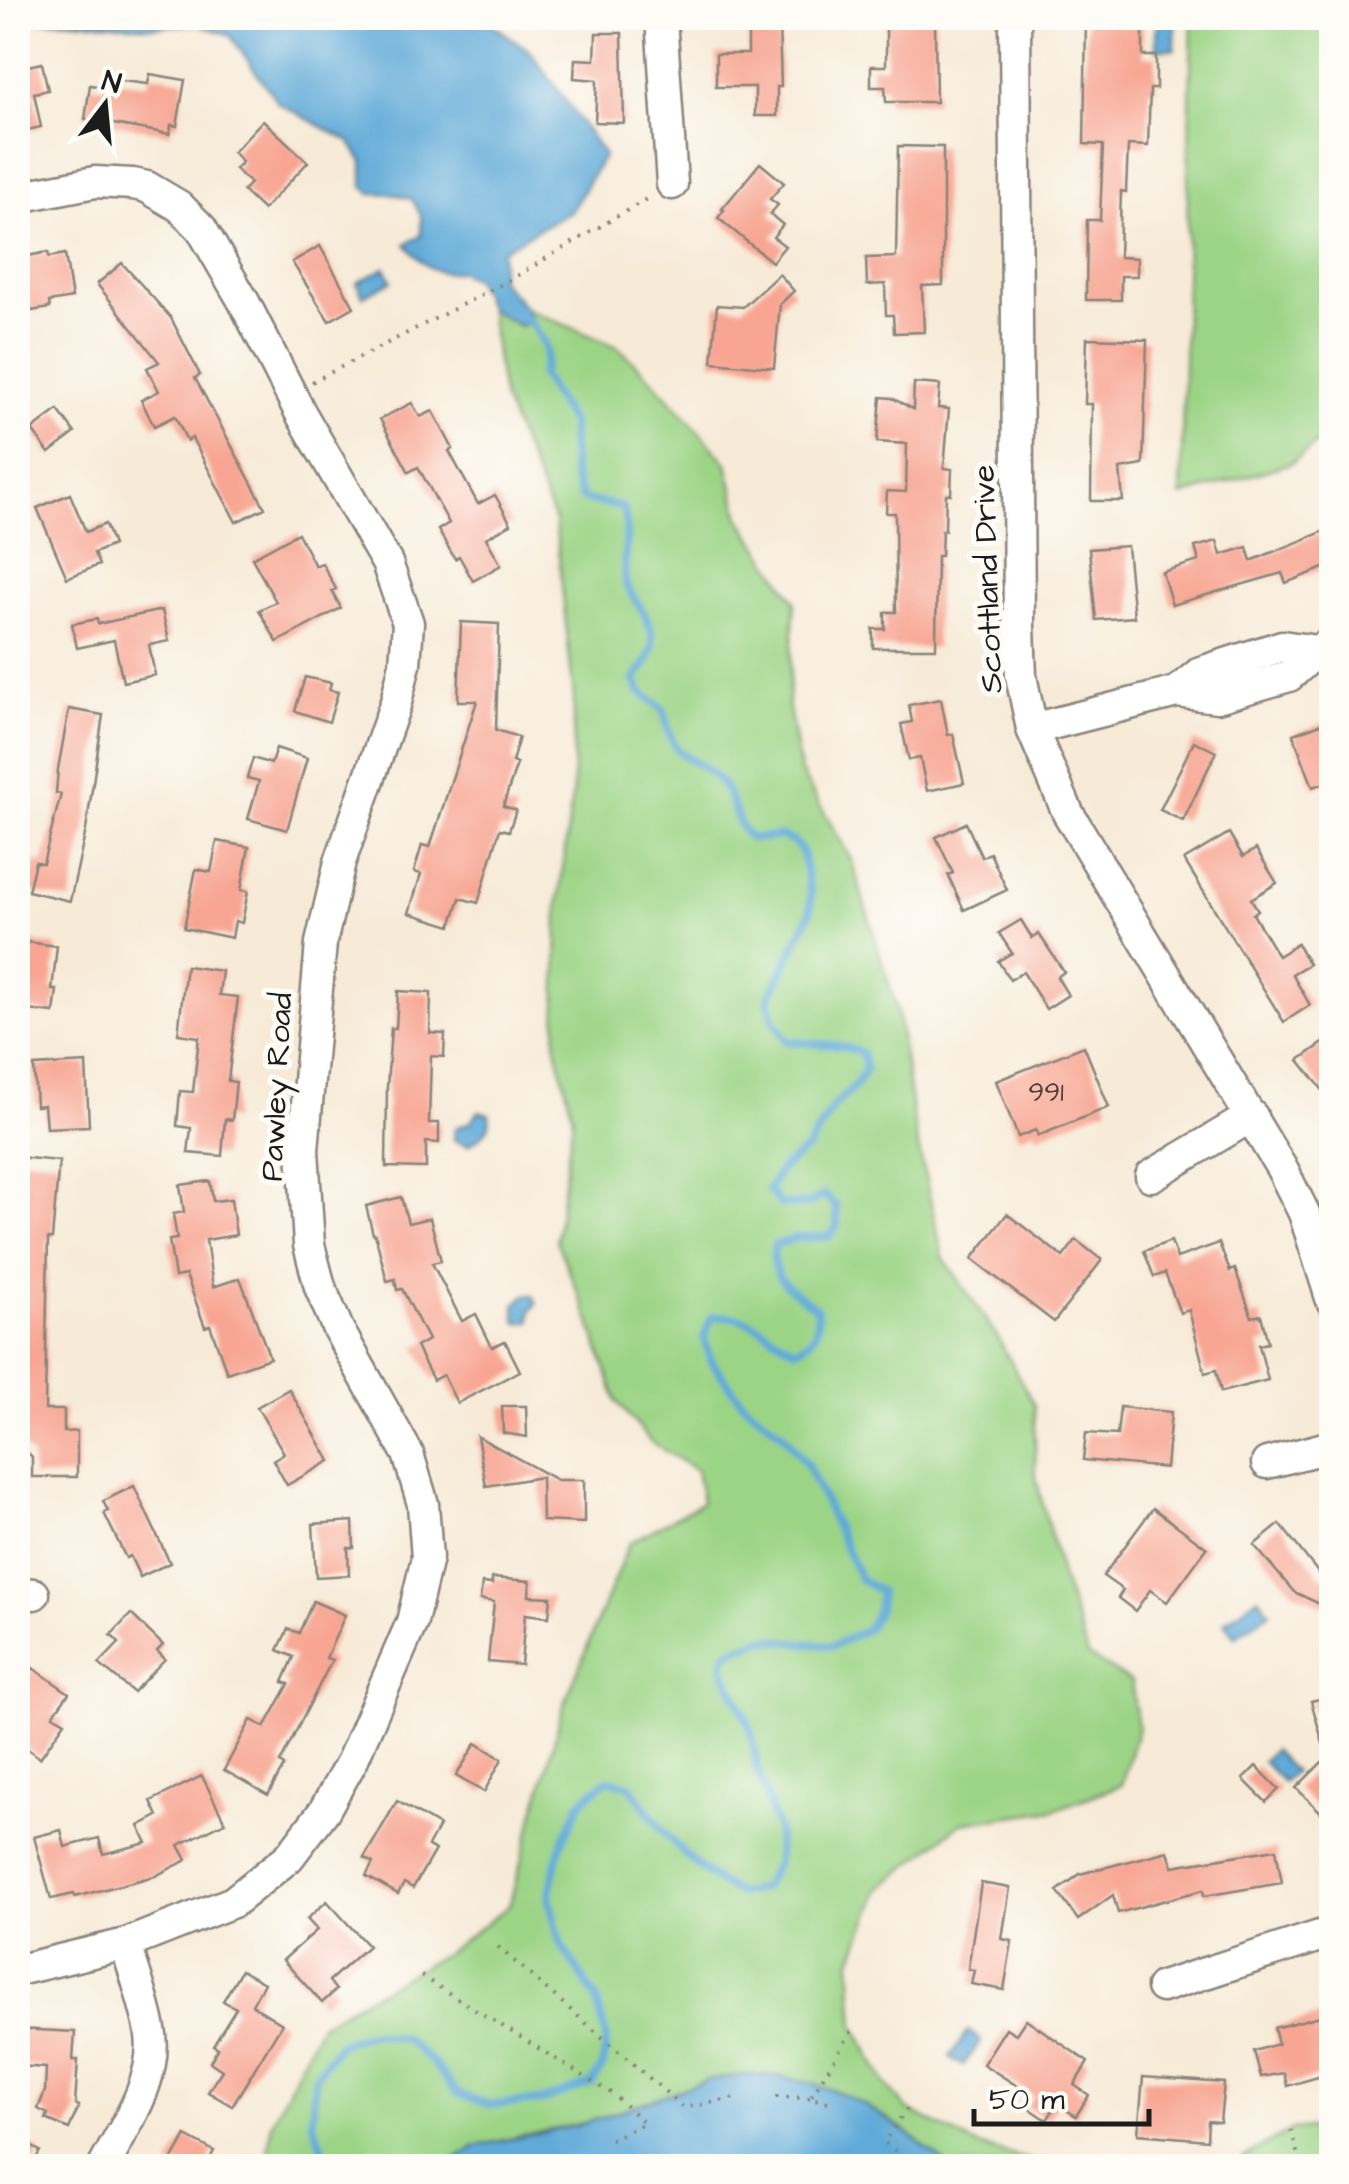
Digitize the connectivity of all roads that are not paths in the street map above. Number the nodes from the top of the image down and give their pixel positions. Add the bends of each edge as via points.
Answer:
1 (662, 18) edge
2 (1015, 18) edge
3 (672, 184) road end
4 (18, 198) edge
5 (1324, 647) edge
6 (1032, 729) junction
7 (1252, 1116) junction
8 (1151, 1176) dead end
9 (1332, 1301) edge
10 (1332, 1446) edge
11 (1266, 1463) dead end
12 (1332, 1932) edge
13 (126, 1944) junction
14 (18, 1970) edge
15 (1162, 1986) dead end
16 (104, 2166) edge

1 - 3 street
2 - 6 street, Scottland Drive via 1019,627
4 - 13 street, Pawley Road via 95,182 147,187 201,228 387,563 408,622 396,702 340,862 320,942 302,1150 309,1245 320,1287 408,1454 423,1504 427,1558 412,1622 352,1761 290,1857 233,1902
5 - 6 street via 1289,676 1217,697 1177,692
6 - 7 street, Scottland Drive via 1068,813
7 - 8 street
7 - 9 street, Scottland Drive via 1304,1213
10 - 11 street
12 - 15 street
13 - 14 street, Pawley Road
13 - 16 street via 151,2036 150,2064

